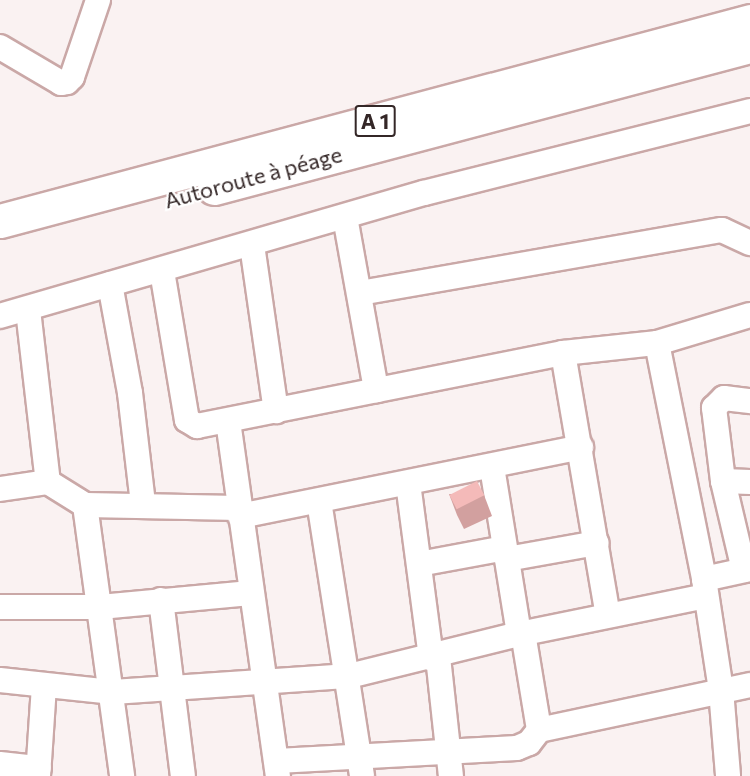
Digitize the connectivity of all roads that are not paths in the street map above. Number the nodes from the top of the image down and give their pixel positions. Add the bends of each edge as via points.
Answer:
1 (98, 0) edge
2 (750, 21) edge
3 (750, 46) edge
4 (0, 47) edge
5 (750, 111) edge
6 (345, 217) junction
7 (0, 220) edge
8 (750, 243) edge
9 (0, 244) edge
10 (252, 245) junction
11 (162, 271) junction
12 (110, 284) junction
13 (360, 293) junction
14 (27, 310) junction
15 (750, 315) edge
16 (0, 316) edge
17 (657, 343) junction
18 (563, 353) junction
19 (376, 390) junction
20 (750, 401) edge
21 (276, 411) junction
22 (228, 421) junction
23 (581, 447) junction
24 (719, 454) junction
25 (681, 461) junction
26 (492, 467) junction
27 (723, 481) junction
28 (48, 482) junction
29 (750, 482) edge
30 (408, 483) junction
31 (0, 489) edge
32 (320, 501) junction
33 (144, 504) junction
34 (85, 505) junction
35 (239, 512) junction
36 (597, 543) junction
37 (506, 554) junction
38 (419, 564) junction
39 (747, 569) edge
40 (705, 587) junction
41 (250, 593) junction
42 (161, 600) junction
43 (0, 607) edge
44 (100, 607) junction
45 (609, 615) junction
46 (521, 634) junction
47 (435, 658) junction
48 (349, 676) junction
49 (0, 680) edge
50 (263, 682) junction
51 (750, 685) edge
52 (44, 686) junction
53 (172, 688) junction
54 (721, 690) junction
55 (113, 692) junction
56 (539, 730) junction
57 (448, 751) junction
58 (0, 764) edge
59 (361, 766) edge
60 (278, 768) edge
61 (39, 772) edge
62 (122, 776) edge
63 (183, 776) edge
64 (451, 776) edge
65 (728, 776) edge

1 - 4 street via 72,78 66,82 61,83
2 - 7 highway, A 1
3 - 9 highway, Autoroute à péage / A 1
5 - 6 street via 424,193
6 - 10 street
6 - 13 street
8 - 13 street via 722,230
10 - 11 street
10 - 21 street
11 - 12 street
11 - 22 street via 187,420 197,426
12 - 14 street
12 - 33 street via 130,393
13 - 19 street
14 - 16 street
14 - 28 street
15 - 17 street
17 - 18 street
17 - 25 street
18 - 19 street
18 - 23 street
19 - 21 street
20 - 24 street via 724,398 717,402
21 - 22 street
22 - 35 street
23 - 26 street
23 - 36 street
24 - 25 street
24 - 27 street
25 - 40 street
26 - 30 street
26 - 37 street
27 - 29 street
27 - 39 street
28 - 31 street
28 - 34 street
30 - 32 street
30 - 38 street
32 - 35 street
32 - 48 street
33 - 34 street
33 - 35 street
34 - 44 street
35 - 41 street
36 - 37 street
36 - 45 street
37 - 38 street
37 - 46 street
38 - 47 street
39 - 40 street
40 - 45 street
40 - 54 street
41 - 42 street
41 - 50 street
42 - 44 street
42 - 53 street
43 - 44 street
44 - 55 street
45 - 46 street
46 - 47 street
46 - 56 street
47 - 48 street
47 - 57 street
48 - 50 street
48 - 59 street
49 - 52 street
50 - 53 street
50 - 60 street
51 - 54 street
52 - 55 street
52 - 61 street
53 - 55 street
53 - 63 street
54 - 56 street
54 - 65 street
55 - 62 street
56 - 57 street via 529,743 518,748
57 - 59 street
57 - 64 street
58 - 61 street
59 - 60 street

